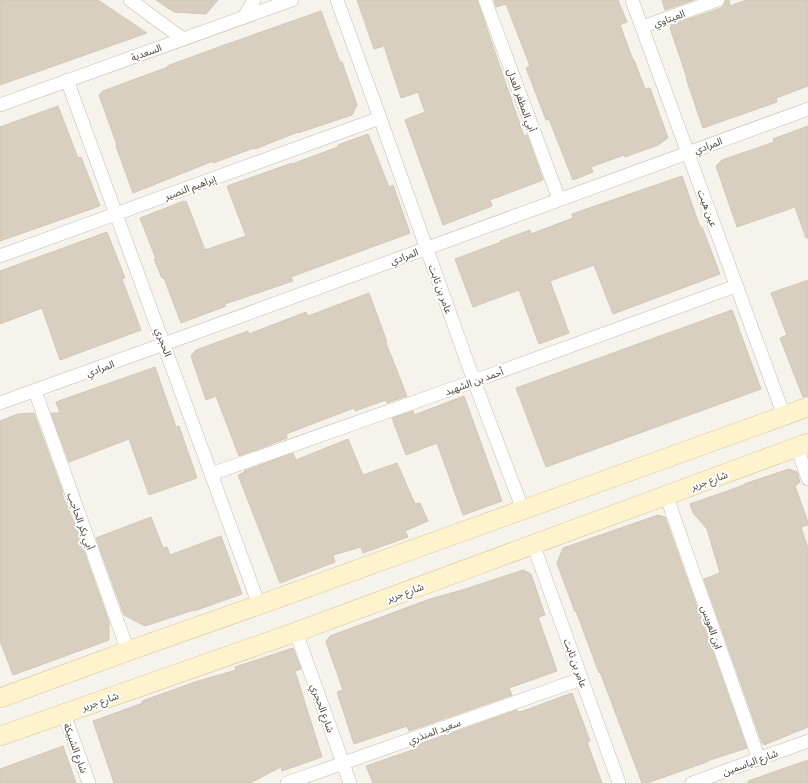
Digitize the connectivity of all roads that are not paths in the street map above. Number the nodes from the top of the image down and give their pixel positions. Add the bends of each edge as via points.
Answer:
1 (130, 0) edge
2 (254, 0) edge
3 (292, 0) edge
4 (337, 0) edge
5 (485, 0) edge
6 (632, 0) edge
7 (718, 0) edge
8 (244, 17) junction
9 (642, 27) junction
10 (183, 39) junction
11 (67, 80) junction
12 (0, 105) edge
13 (808, 109) edge
14 (380, 118) junction
15 (688, 152) junction
16 (559, 199) junction
17 (116, 214) junction
18 (426, 248) junction
19 (0, 256) edge
20 (736, 286) junction
21 (164, 344) junction
22 (474, 381) junction
23 (35, 391) junction
24 (0, 403) edge
25 (808, 407) edge
26 (784, 416) junction
27 (802, 445) edge
28 (211, 474) junction
29 (808, 479) edge
30 (666, 495) junction
31 (523, 510) junction
32 (533, 544) junction
33 (259, 605) junction
34 (296, 632) junction
35 (128, 651) junction
36 (582, 679) junction
37 (0, 698) edge
38 (64, 714) junction
39 (0, 736) edge
40 (808, 741) edge
41 (758, 759) junction
42 (343, 763) junction
43 (89, 783) edge
44 (287, 783) edge
45 (350, 783) edge
46 (619, 783) edge
47 (692, 783) edge

1 - 10 street
2 - 8 street
3 - 8 street, السعدية
4 - 14 street, عامر بن ثابت
5 - 16 street, أبي المظفر العدل
6 - 9 street, عين هيت
7 - 9 street, العيتاوي
8 - 10 street, السعدية
9 - 15 street, عين هيت
10 - 11 street, السعدية
11 - 12 street, السعدية
11 - 17 street, الحجري
13 - 15 street, المرادي
14 - 17 street, إبراهيم النصير
14 - 18 street, عامر بن ثابت
15 - 16 street, المرادي
15 - 20 street, عين هيت
16 - 18 street, المرادي
17 - 19 street, إبراهيم النصير
17 - 21 street, الحجري
18 - 21 street, المرادي
18 - 22 street, عامر بن ثابت
20 - 22 street, أحمد بن الشهيد
20 - 26 street, عين هيت
21 - 23 street, المرادي
21 - 28 street, الحجري
22 - 28 street, أحمد بن الشهيد
22 - 31 street, عامر بن ثابت
23 - 24 street, المرادي
23 - 35 street, أبي بكر الحاجب
25 - 26 main road
26 - 31 main road
27 - 29 street
27 - 30 main road, شارع جرير
28 - 33 street, الحجري
30 - 32 main road, شارع جرير
30 - 41 street, ابن العويس
31 - 33 main road
32 - 34 main road, شارع جرير
32 - 36 street, عامر بن ثابت
33 - 35 main road
34 - 38 main road, شارع جرير
34 - 42 street, شارع الحجري
35 - 37 main road
36 - 42 street, سعيد المنذري
36 - 46 street, عامر بن ثابت
38 - 39 main road, شارع جرير
38 - 43 street, شارع الشبيكة
40 - 41 street, شارع الياسمين
41 - 47 street, شارع الياسمين
42 - 44 street, سعيد المنذري
42 - 45 street, شارع الحجري

